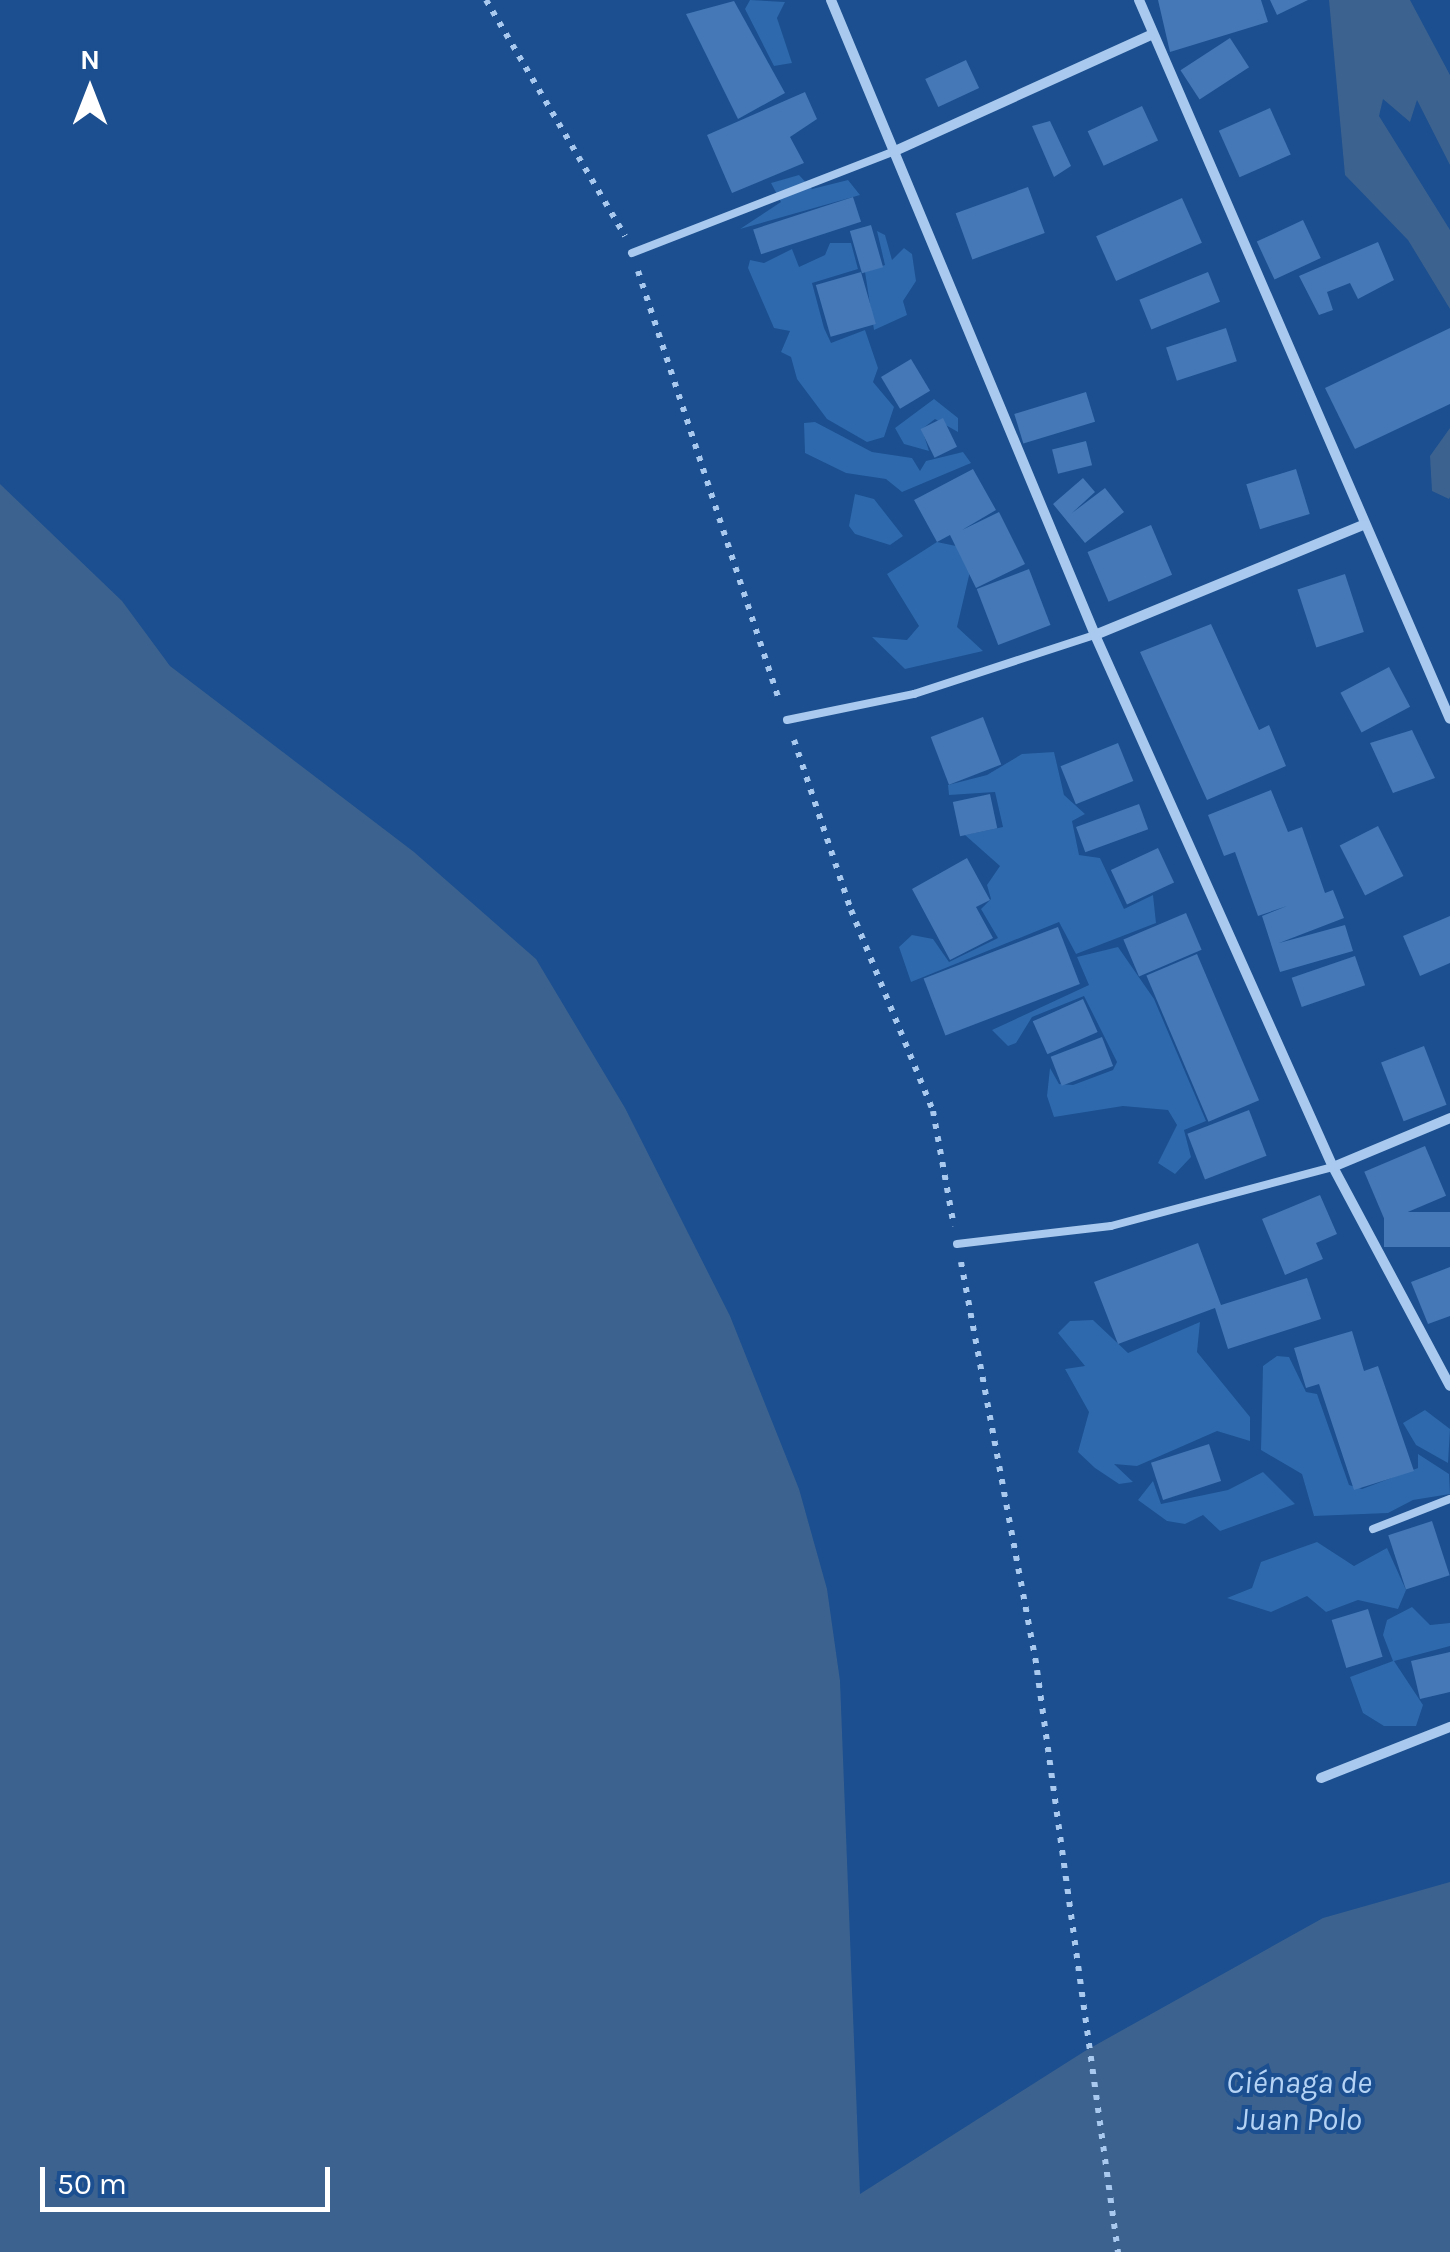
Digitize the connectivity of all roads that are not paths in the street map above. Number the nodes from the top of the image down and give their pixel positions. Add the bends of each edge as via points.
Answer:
1 (831, 0) edge
2 (1139, 0) edge
3 (1152, 34) junction
4 (895, 152) junction
5 (632, 253) road end
6 (1363, 525) junction
7 (1095, 635) junction
8 (1450, 719) edge
9 (787, 720) road end
10 (1450, 1118) edge
11 (1333, 1166) junction
12 (957, 1244) road end
13 (1450, 1386) edge
14 (1450, 1499) edge
15 (1373, 1529) dead end
16 (1450, 1728) edge
17 (1321, 1778) dead end

1 - 4 street
2 - 3 street
3 - 4 street
3 - 6 street
4 - 5 lane
4 - 7 street
6 - 7 street
6 - 8 street
7 - 9 lane via 914,694
7 - 11 street
10 - 11 street
11 - 12 lane via 1110,1226
11 - 13 street
14 - 15 lane
16 - 17 street

